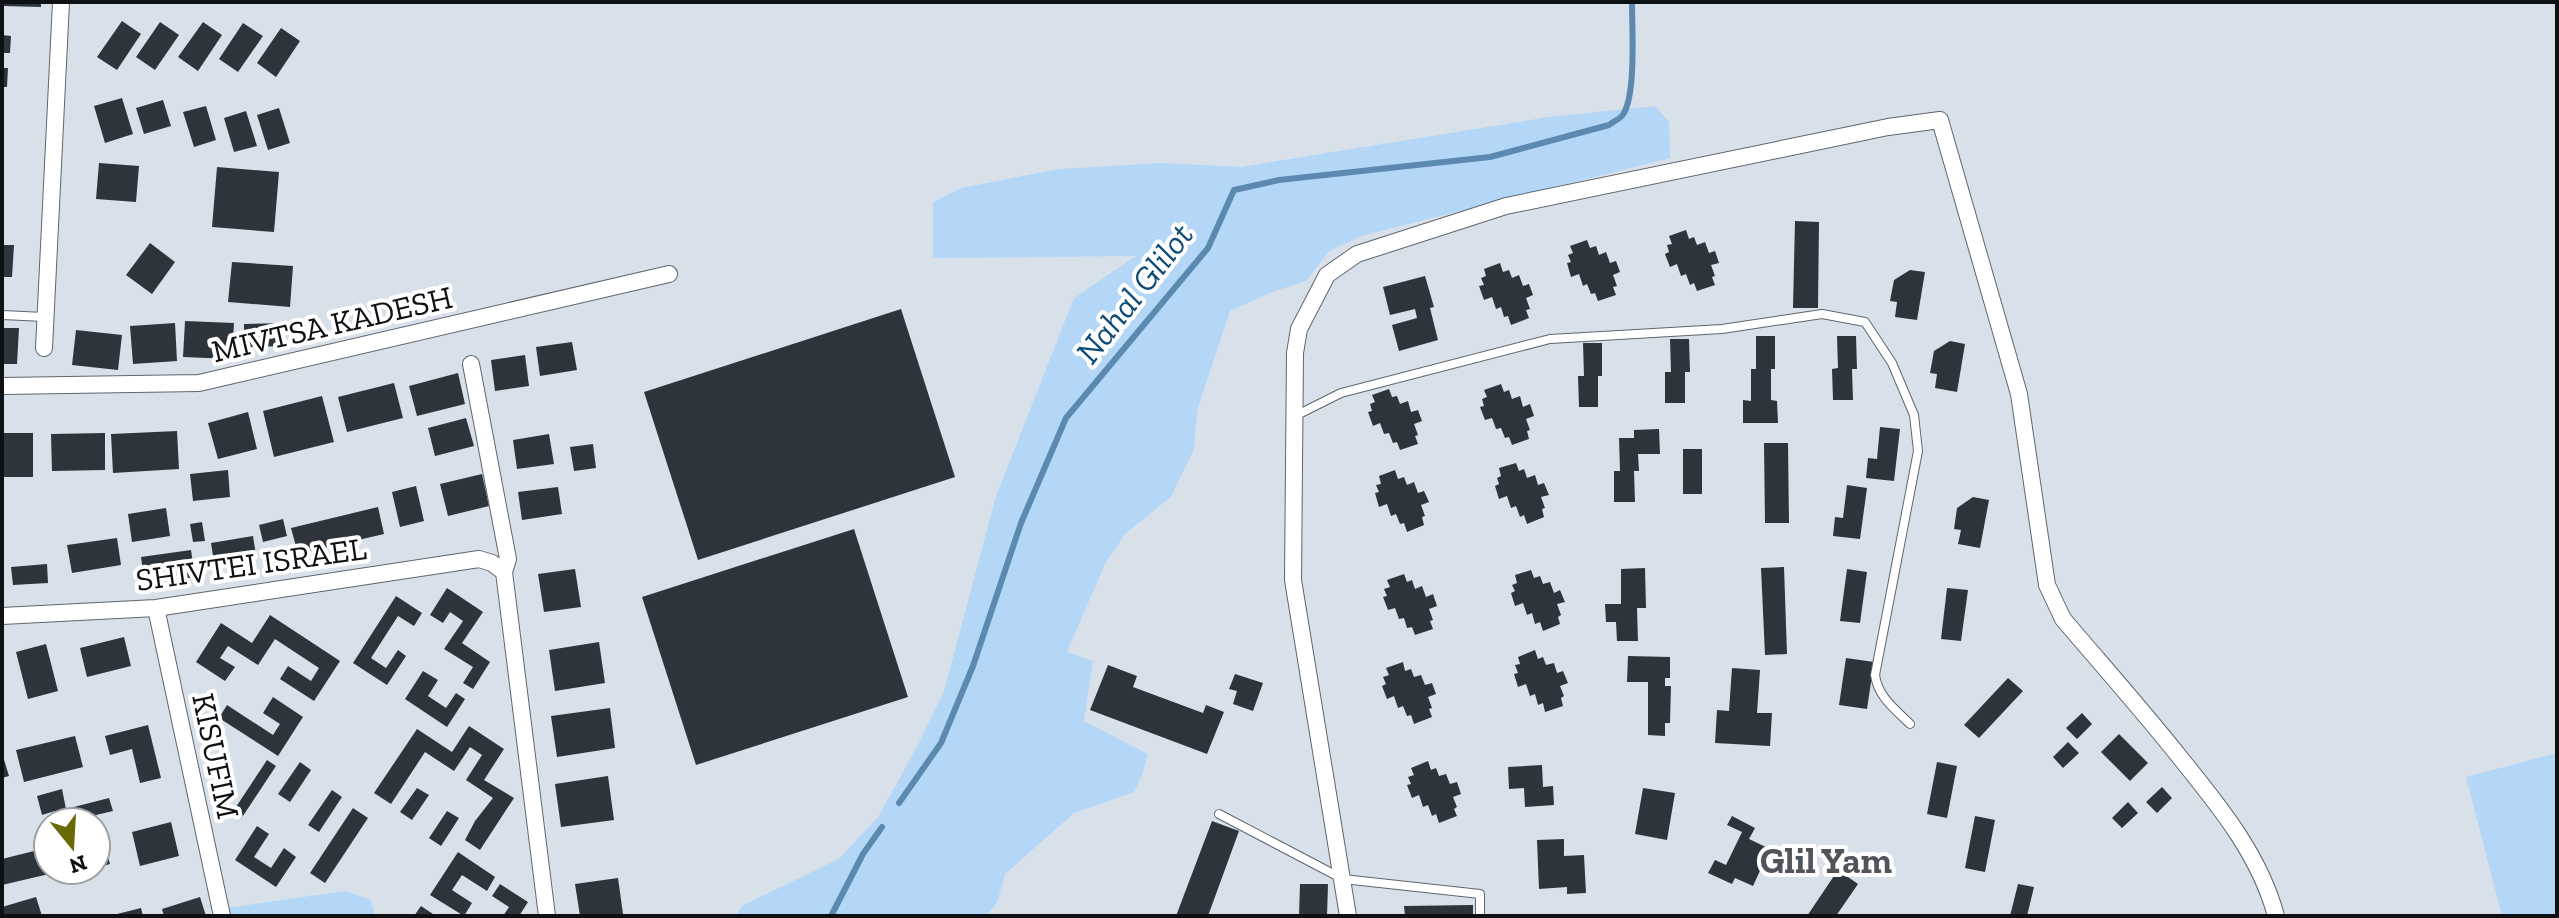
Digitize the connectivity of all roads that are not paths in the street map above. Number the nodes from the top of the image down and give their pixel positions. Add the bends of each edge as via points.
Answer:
1 (61, 2) edge
2 (669, 274) dead end
3 (2, 315) edge
4 (46, 317) junction
5 (44, 348) dead end
6 (471, 364) dead end
7 (2, 386) edge
8 (1295, 416) junction
9 (504, 572) junction
10 (156, 608) junction
11 (2, 616) edge
12 (1910, 724) dead end
13 (1219, 814) dead end
14 (1343, 879) junction
15 (222, 916) edge
16 (547, 916) edge
17 (1348, 916) edge
18 (1480, 916) edge
19 (2276, 916) edge

1 - 4 street
2 - 7 street, MIVTSA KADESH via 199,383
3 - 4 lane
4 - 5 street
6 - 9 street via 508,559
8 - 12 lane via 1341,393 1550,339 1722,329 1822,314 1865,322 1892,363 1914,415 1918,451 1875,675 1882,697
8 - 14 street via 1293,580
8 - 19 street via 1299,329 1327,275 1357,254 1506,206 1932,121 1951,160 2019,394 2047,585 2063,619 2218,805 2247,848
9 - 10 street, SHIVTEI ISRAEL via 479,559
9 - 16 street
10 - 11 street, SHIVTEI ISRAEL
10 - 15 street, KISUFIM
13 - 14 lane
14 - 17 street
14 - 18 lane via 1480,894

